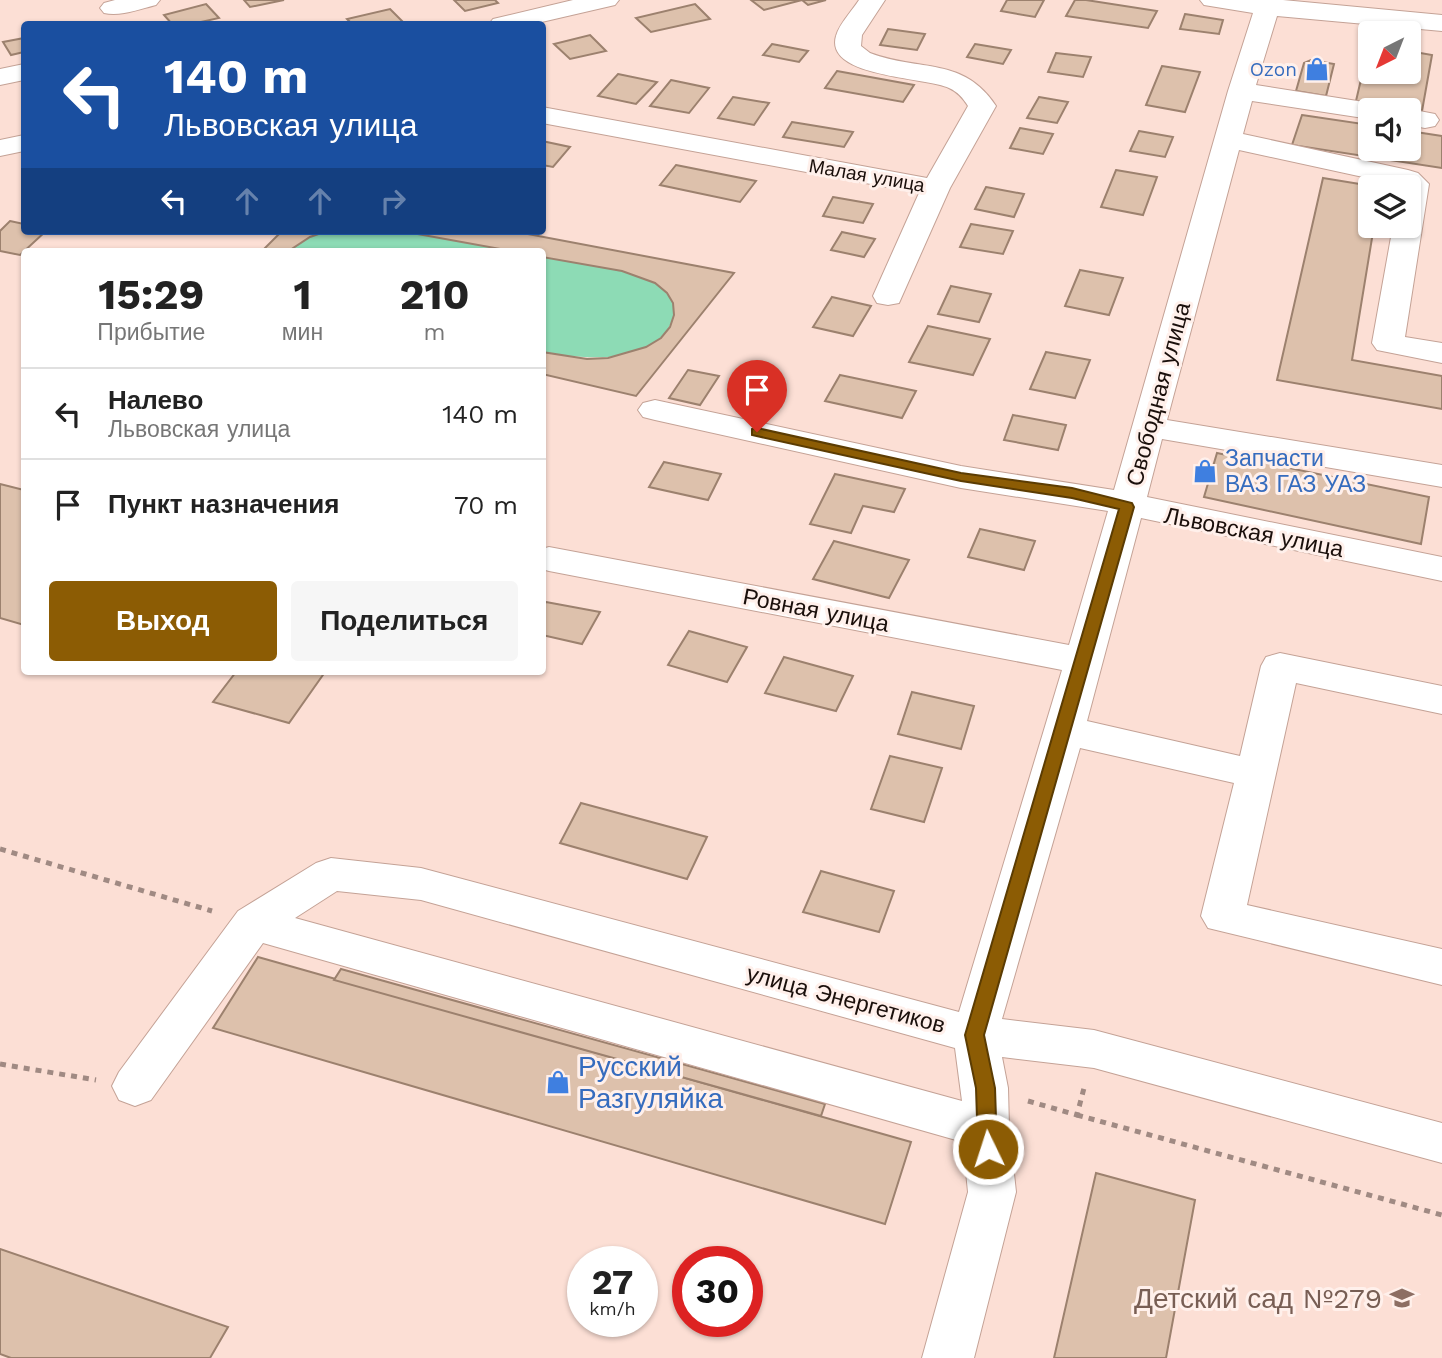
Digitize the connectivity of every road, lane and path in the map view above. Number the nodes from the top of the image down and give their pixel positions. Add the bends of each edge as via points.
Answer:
1 (146, 0) edge
2 (606, 0) edge
3 (872, 0) edge
4 (1213, 0) edge
5 (1269, 4) edge
6 (1415, 10) edge
7 (114, 11) edge
8 (515, 21) edge
9 (1442, 23) edge
10 (21, 73) edge
11 (0, 77) edge
12 (1241, 91) junction
13 (1358, 109) edge
14 (546, 116) edge
15 (1228, 139) junction
16 (21, 144) edge
17 (0, 148) edge
18 (1390, 175) edge
19 (936, 188) junction
20 (1406, 238) edge
21 (888, 296) dead end
22 (1442, 353) edge
23 (655, 410) dead end
24 (1149, 427) junction
25 (1442, 476) edge
26 (1127, 507) junction
27 (549, 559) dead end
28 (1442, 569) edge
29 (1083, 661) junction
30 (1442, 700) edge
31 (1065, 730) junction
32 (1256, 774) junction
33 (0, 849) edge
34 (253, 923) junction
35 (1442, 967) edge
36 (975, 1035) junction
37 (0, 1064) edge
38 (135, 1086) joint
39 (1077, 1115) dead end
40 (985, 1128) junction
41 (1442, 1143) edge
42 (1442, 1215) edge
43 (948, 1358) edge

1 - 7 street
2 - 8 street
3 - 19 street, Малая улица via 849,35 848,48 853,54 969,87 982,106
4 - 5 street
5 - 6 street
5 - 12 street, Свободная улица
6 - 9 street
10 - 11 street
12 - 13 street
12 - 15 street, Свободная улица
14 - 19 street, Малая улица
15 - 18 street
15 - 24 street, Свободная улица
16 - 17 street
19 - 21 street
20 - 22 street via 1388,343
23 - 26 street, Львовская улица via 961,477 1072,493
24 - 25 street
24 - 26 street, Свободная улица
26 - 28 street, Львовская улица
26 - 29 street, Свободная улица
27 - 29 street, Ровная улица
29 - 31 street, Свободная улица
30 - 32 street via 1280,666
31 - 32 street
31 - 36 street, Свободная улица
32 - 35 street via 1223,916
33 - 34 path
34 - 36 street, улица Энергетиков via 331,874 421,884
34 - 38 street
34 - 40 street
36 - 40 street, Свободная улица via 985,1088
36 - 41 street, улица Энергетиков via 1094,1049
37 - 38 path
39 - 42 path
40 - 43 street, Свободная улица via 992,1192

